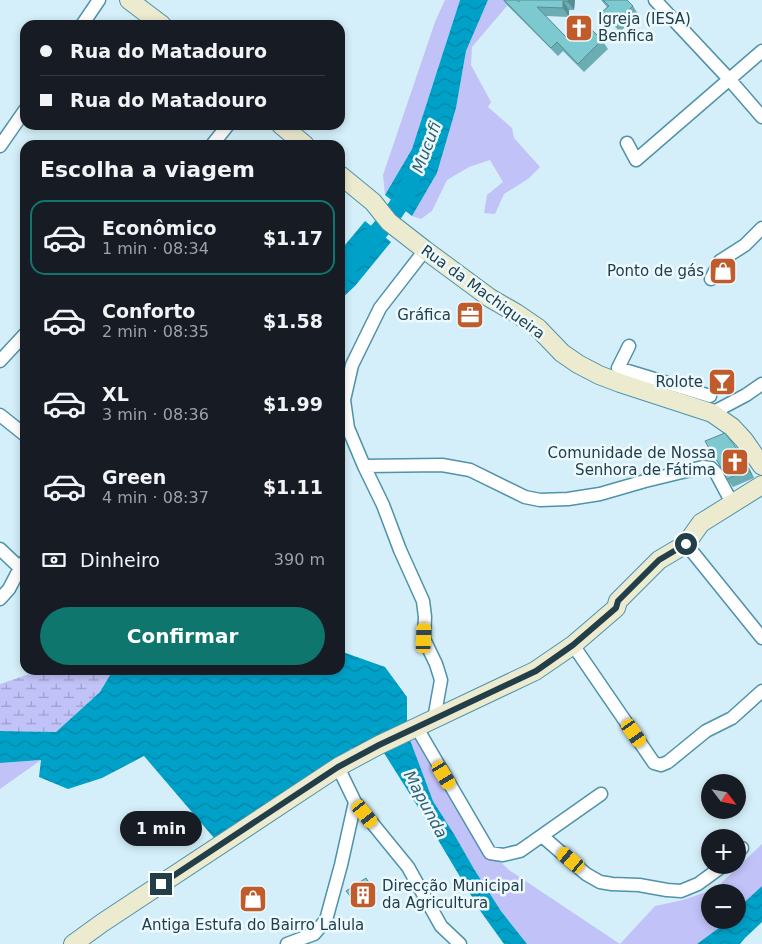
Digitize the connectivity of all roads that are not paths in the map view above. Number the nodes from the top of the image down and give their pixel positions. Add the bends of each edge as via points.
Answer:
1 (99, 0) edge
2 (129, 0) edge
3 (655, 0) edge
4 (85, 20) edge
5 (155, 20) edge
6 (762, 50) edge
7 (729, 79) junction
8 (20, 117) edge
9 (762, 117) edge
10 (224, 130) edge
11 (287, 130) edge
12 (216, 140) edge
13 (299, 140) edge
14 (627, 143) dead end
15 (0, 146) edge
16 (345, 179) edge
17 (762, 228) edge
18 (425, 250) junction
19 (711, 279) dead end
20 (20, 339) edge
21 (629, 346) dead end
22 (0, 361) edge
23 (762, 384) edge
24 (345, 396) edge
25 (710, 396) dead end
26 (345, 407) edge
27 (712, 413) junction
28 (0, 415) edge
29 (20, 431) edge
30 (364, 466) junction
31 (762, 466) edge
32 (762, 485) edge
33 (732, 503) junction
34 (686, 544) junction
35 (0, 549) edge
36 (20, 563) edge
37 (20, 568) edge
38 (0, 600) edge
39 (762, 638) edge
40 (573, 645) junction
41 (762, 691) edge
42 (434, 719) junction
43 (412, 730) junction
44 (338, 767) junction
45 (600, 794) dead end
46 (355, 802) junction
47 (542, 836) junction
48 (713, 874) edge
49 (73, 944) edge
50 (287, 944) edge
51 (460, 944) edge

1 - 4 street
2 - 5 street
3 - 7 street
6 - 7 street
7 - 9 street
7 - 14 street via 636,160
8 - 15 street
10 - 12 street
11 - 13 street
16 - 18 street, Rua da Machiqueira via 373,202 389,222
17 - 19 street via 720,261
18 - 24 street via 380,308 352,365
18 - 27 street, Rua da Machiqueira via 490,298 538,328 562,353 578,364 620,383
20 - 22 street
21 - 25 street via 618,368
23 - 27 street
26 - 30 street via 348,428
27 - 31 street, Rua da Machiqueira via 732,427
28 - 29 street
30 - 33 street via 442,465 470,470 525,497 540,500 600,494 703,467 716,473
30 - 42 street via 423,601 424,638 441,680
32 - 33 street
33 - 34 street via 701,523
34 - 39 street
34 - 40 street via 659,560 618,601 616,608
35 - 36 street
37 - 38 street
40 - 41 street via 654,763 661,765 706,731 732,718
40 - 42 street via 536,671
42 - 43 street
43 - 44 street
43 - 47 street via 490,853 503,855 520,851
44 - 46 street
44 - 49 street
45 - 47 street
46 - 50 street via 326,920 314,934
46 - 51 street via 408,868 441,926
47 - 48 street via 600,882 681,891

